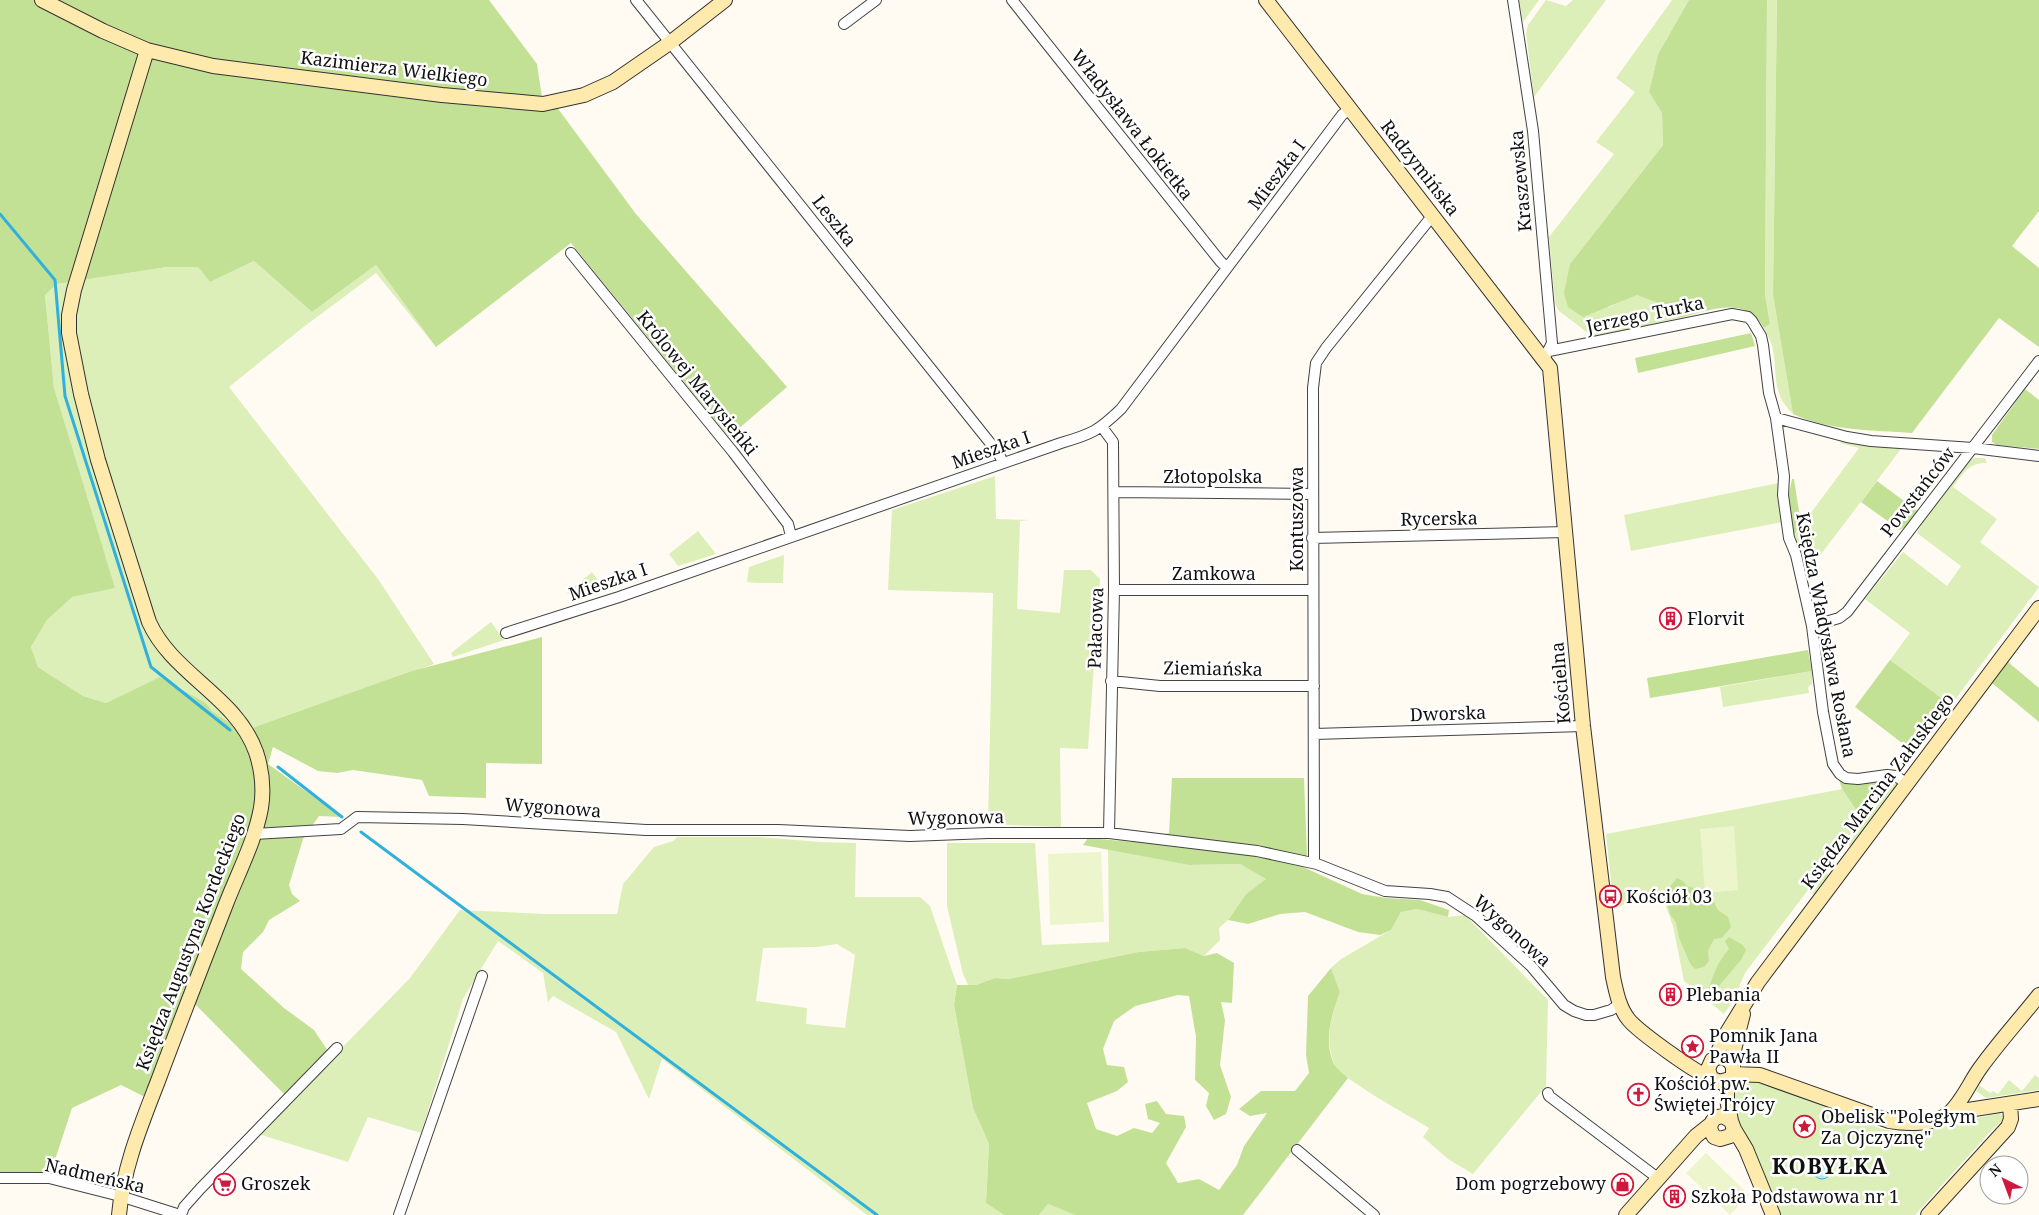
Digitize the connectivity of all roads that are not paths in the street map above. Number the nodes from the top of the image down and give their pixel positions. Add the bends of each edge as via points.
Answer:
1 (42, 0) edge
2 (636, 0) edge
3 (725, 0) edge
4 (876, 0) edge
5 (1012, 0) edge
6 (1266, 0) edge
7 (1512, 0) edge
8 (844, 24) dead end
9 (671, 42) junction
10 (146, 50) junction
11 (1351, 108) junction
12 (1433, 215) junction
13 (572, 253) dead end
14 (1227, 268) junction
15 (1748, 317) joint
16 (1546, 355) junction
17 (2039, 362) edge
18 (1776, 418) junction
19 (1102, 427) junction
20 (1973, 448) junction
21 (2039, 456) edge
22 (1003, 463) junction
23 (1114, 492) junction
24 (1313, 494) junction
25 (1566, 532) junction
26 (791, 536) junction
27 (1312, 538) junction
28 (1114, 590) junction
29 (1313, 590) junction
30 (2039, 608) edge
31 (1812, 626) junction
32 (506, 633) dead end
33 (1111, 682) junction
34 (1314, 686) junction
35 (1584, 726) junction
36 (1314, 734) junction
37 (1907, 784) junction
38 (1109, 833) junction
39 (254, 834) junction
40 (1314, 863) junction
41 (482, 976) dead end
42 (2039, 995) edge
43 (1748, 997) junction
44 (1616, 1007) junction
45 (337, 1048) dead end
46 (1713, 1059) junction
47 (1732, 1070) junction
48 (1713, 1079) junction
49 (1548, 1094) dead end
50 (2039, 1099) edge
51 (2010, 1104) junction
52 (1956, 1106) junction
53 (1713, 1121) junction
54 (1733, 1125) junction
55 (1719, 1139) junction
56 (1297, 1150) dead end
57 (1673, 1164) junction
58 (1757, 1176) junction
59 (0, 1178) edge
60 (1659, 1179) junction
61 (120, 1196) junction
62 (118, 1215) edge
63 (181, 1215) edge
64 (399, 1215) edge
65 (1374, 1215) edge
66 (1626, 1215) edge
67 (1773, 1215) edge
68 (1928, 1215) edge

1 - 10 street, Kazimierza Wielkiego
2 - 9 street, Leszka
3 - 9 street, Kazimierza Wielkiego
4 - 8 street
5 - 14 street, Władysława Łokietka
6 - 11 street, Radzymińska
7 - 16 street, Kraszewska via 1533,131 1552,343
9 - 10 street, Kazimierza Wielkiego via 613,82 584,95 543,104 442,95 213,66
9 - 22 street, Leszka via 1000,454
10 - 39 street, Księdza Augustyna Kordeckiego via 74,290 69,315 70,344 98,460 149,622 169,654 234,715 255,750 262,796
11 - 12 street, Radzymińska
11 - 14 street, Mieszka I via 1342,115
12 - 16 street, Radzymińska
12 - 24 street, Kontuszowa via 1316,363
13 - 26 street, Królowej Marysieńki via 733,452 788,524
14 - 19 street, Mieszka I via 1121,409
15 - 16 street, Jerzego Turka via 1732,314
15 - 18 street, Księdza Władysława Rosłana via 1764,345 1769,393
16 - 25 street, Kościelna via 1552,378
17 - 20 street, Powstańców
18 - 20 street via 1871,441
18 - 31 street, Księdza Władysława Rosłana via 1789,538
19 - 22 street, Mieszka I via 1089,435
19 - 23 street, Pałacowa via 1113,442
20 - 21 street
20 - 31 street, Powstańców via 1847,612 1839,618
22 - 26 street, Mieszka I
23 - 24 street, Złotopolska
23 - 28 street, Pałacowa
24 - 27 street, Kontuszowa
25 - 27 street, Rycerska
25 - 35 street, Kościelna
26 - 32 street, Mieszka I
27 - 29 street, Kontuszowa
28 - 29 street, Zamkowa
28 - 33 street, Pałacowa
29 - 34 street, Kontuszowa
30 - 37 street, Księdza Marcina Załuskiego
31 - 37 street, Księdza Władysława Rosłana via 1833,764 1846,778 1887,775 1896,776
33 - 34 street, Ziemiańska via 1160,686
33 - 38 street, Pałacowa
34 - 36 street, Kontuszowa
35 - 36 street, Dworska
35 - 44 street, Kościelna
36 - 40 street, Kontuszowa
37 - 43 street, Księdza Marcina Załuskiego
38 - 39 street, Wygonowa via 910,836 778,830 646,830 463,819 358,817 341,830
38 - 40 street, Wygonowa via 1257,851
39 - 61 street, Księdza Augustyna Kordeckiego via 132,1152
40 - 44 street, Wygonowa via 1385,892 1447,897 1476,916 1531,966 1564,1005 1586,1015 1602,1014
41 - 64 street
42 - 52 street via 1982,1065
43 - 46 street, Księdza Marcina Załuskiego
43 - 47 street, Księdza Marcina Załuskiego
44 - 46 street via 1695,1060
44 - 48 street, Kościelna via 1690,1067
45 - 63 street via 200,1189
46 - 47 street via 1726,1058
46 - 48 street via 1708,1069
47 - 48 street via 1720,1082
47 - 52 street via 1751,1069 1760,1076 1888,1121 1922,1122 1947,1115
47 - 54 street, Księdza Marcina Załuskiego via 1727,1099
48 - 53 street via 1719,1100
49 - 60 street
50 - 51 street
51 - 52 street via 1968,1110
51 - 68 street via 2008,1127
53 - 54 street via 1723,1116
53 - 55 street via 1712,1133
53 - 57 street
54 - 55 street via 1730,1136
54 - 58 street, Księdza Marcina Załuskiego
55 - 57 street via 1693,1149
55 - 58 street via 1741,1153
56 - 65 street
57 - 60 street
58 - 67 street
59 - 61 street, Nadmeńska via 49,1178
60 - 66 street
61 - 62 street, Księdza Augustyna Kordeckiego
61 - 63 street, Nadmeńska

